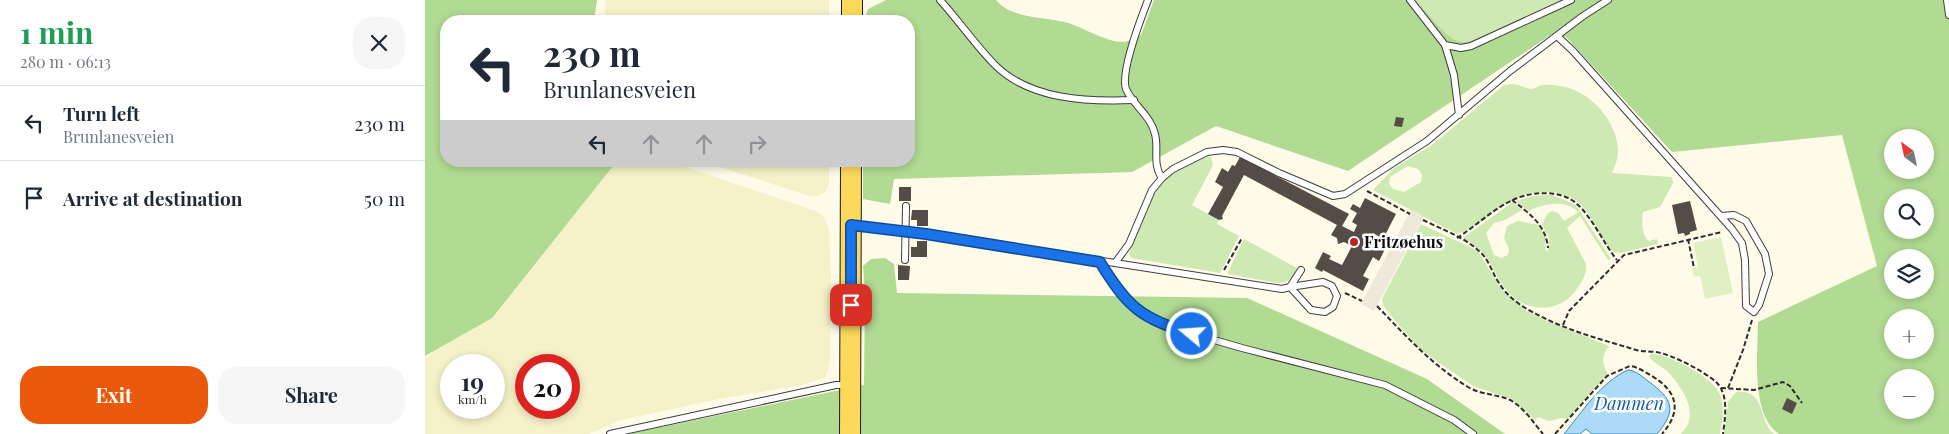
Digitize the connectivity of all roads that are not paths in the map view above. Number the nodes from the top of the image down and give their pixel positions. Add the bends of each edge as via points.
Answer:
1 (852, 0) edge
2 (941, 0) edge
3 (1148, 0) edge
4 (1410, 0) edge
5 (1571, 0) edge
6 (1607, 0) edge
7 (1947, 0) edge
8 (852, 15) edge
9 (1949, 15) edge
10 (1557, 36) junction
11 (1445, 44) junction
12 (1134, 100) junction
13 (1459, 116) junction
14 (851, 167) edge
15 (1162, 178) junction
16 (906, 206) dead end
17 (1721, 216) junction
18 (851, 225) junction
19 (905, 232) junction
20 (905, 260) dead end
21 (1100, 262) junction
22 (1115, 263) junction
23 (1301, 270) dead end
24 (1290, 286) junction
25 (850, 384) junction
26 (610, 434) edge
27 (850, 434) edge
28 (1473, 434) edge

1 - 8 main road
2 - 12 lane via 995,64 1016,81 1064,97
3 - 12 lane via 1128,61 1125,81
4 - 11 lane
5 - 11 lane via 1471,46 1461,48
6 - 10 lane
7 - 9 lane
10 - 13 lane
10 - 17 lane
11 - 13 lane via 1454,75
12 - 15 lane via 1155,133 1157,171
13 - 15 lane via 1427,141 1345,194 1333,196 1237,152 1223,150 1207,152
14 - 18 main road
15 - 22 lane via 1152,190 1129,244
16 - 19 lane
17 - 17 lane via 1734,215 1746,221 1767,259 1767,286 1754,312 1746,306 1742,243
18 - 19 lane
18 - 25 main road
19 - 20 lane
19 - 21 lane
21 - 22 lane
21 - 28 lane via 1125,299 1139,312 1162,325 1385,385 1454,420
22 - 24 lane via 1282,289
23 - 24 lane
24 - 24 lane via 1318,313 1327,312 1337,299 1332,286 1323,282
25 - 26 lane
25 - 27 main road

